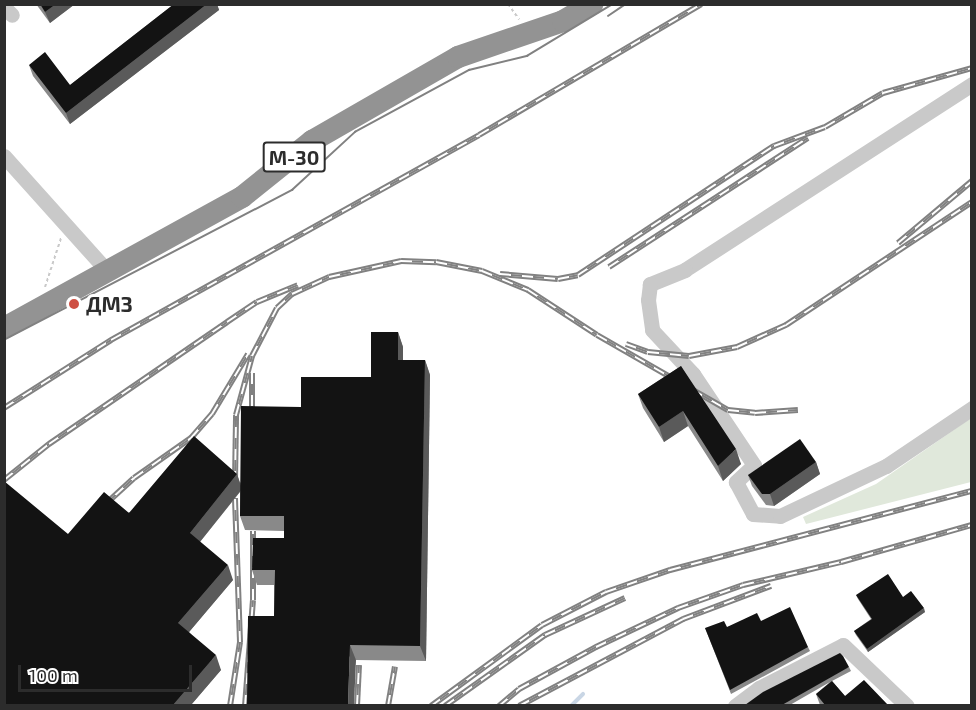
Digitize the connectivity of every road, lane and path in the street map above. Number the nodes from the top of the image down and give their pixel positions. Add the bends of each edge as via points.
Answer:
1 (592, 4) edge
2 (972, 84) edge
3 (4, 156) edge
4 (64, 227) junction
5 (108, 272) junction
6 (37, 310) junction
7 (4, 328) edge
8 (972, 408) edge
9 (735, 705) edge
10 (907, 705) edge

1 - 5 highway, М-30 via 563,21 449,63 312,141 242,197
2 - 8 street via 685,270 650,284 648,300 652,330 693,374 754,465 736,482 753,514 780,516 886,466
3 - 4 street
4 - 5 street
4 - 6 path
5 - 6 highway, М-30
6 - 7 highway, М-30
9 - 10 street via 759,688 843,645

